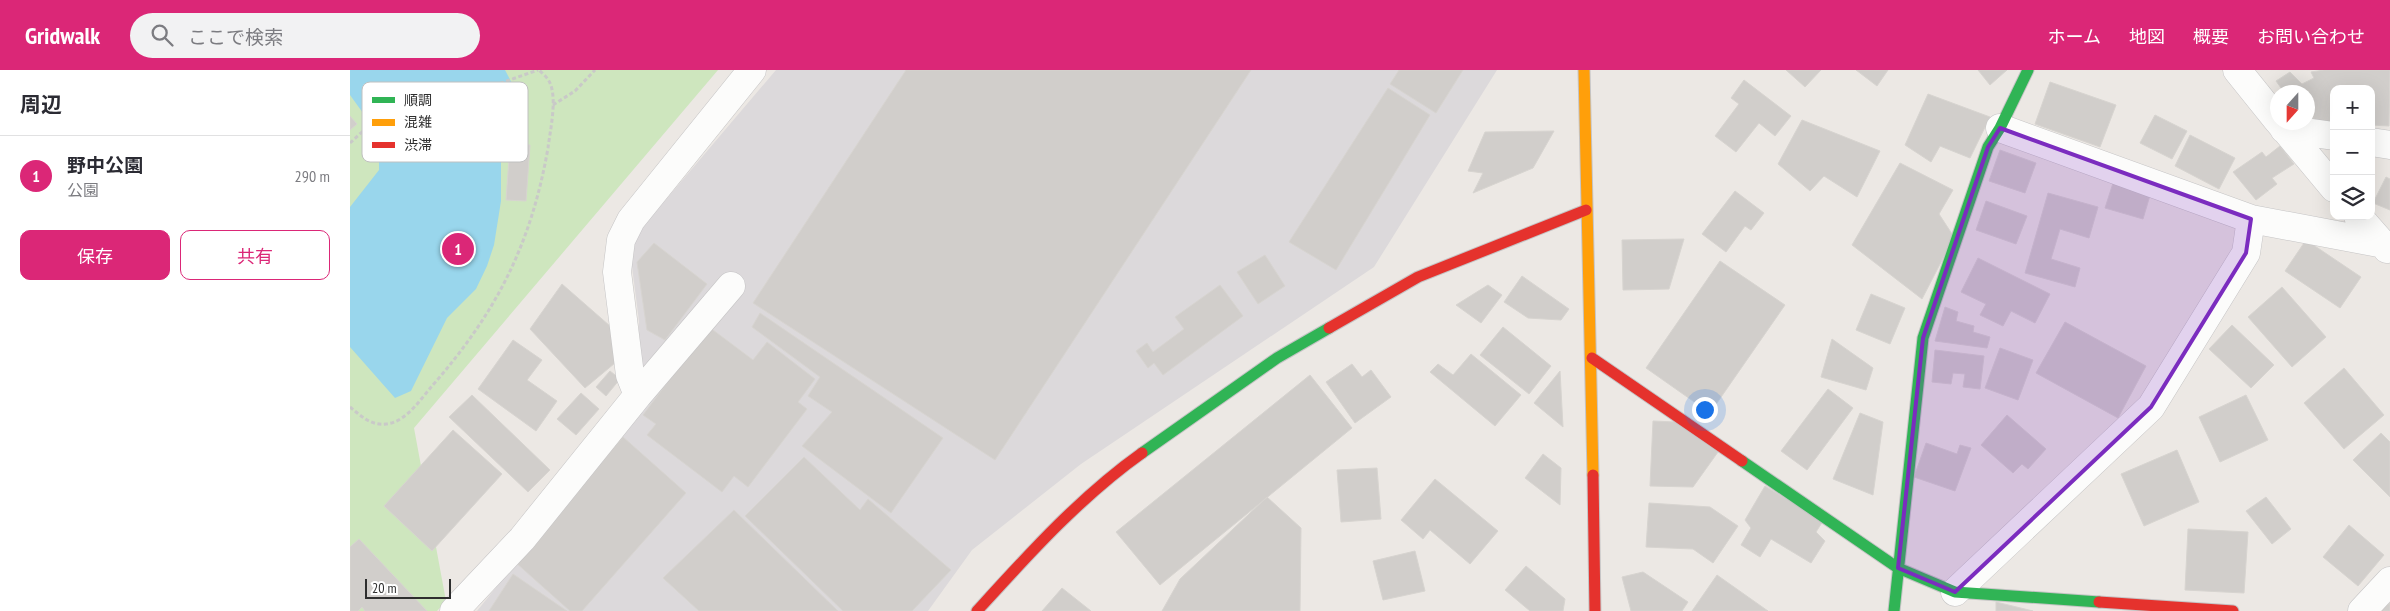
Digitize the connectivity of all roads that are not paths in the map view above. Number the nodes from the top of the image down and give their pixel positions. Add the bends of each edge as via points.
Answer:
1 (752, 70) edge
2 (1584, 70) edge
3 (2028, 70) edge
4 (2237, 70) edge
5 (2270, 111) edge
6 (2000, 128) junction
7 (2285, 130) edge
8 (2307, 130) edge
9 (2330, 135) edge
10 (2375, 143) edge
11 (2390, 145) edge
12 (2330, 183) edge
13 (1586, 210) junction
14 (2251, 219) junction
15 (2362, 220) edge
16 (2387, 248) edge
17 (731, 286) dead end
18 (1592, 358) junction
19 (638, 394) junction
20 (1898, 568) junction
21 (2390, 581) edge
22 (1954, 592) junction
23 (454, 611) edge
24 (976, 611) edge
25 (1595, 611) edge
26 (1894, 611) edge
27 (2233, 611) edge
28 (2362, 611) edge

1 - 19 street via 631,220 621,240 617,272 630,375
2 - 13 street
3 - 6 street
4 - 5 street
6 - 14 street
6 - 20 street via 1988,147 1923,338
7 - 12 street
8 - 9 street
10 - 11 street
13 - 18 street
13 - 24 street via 1418,277 1277,358 1120,469 1035,548
14 - 16 street
14 - 22 street via 2246,253 2151,407
15 - 16 street
17 - 19 street
18 - 20 street
18 - 25 street
19 - 23 street via 522,539
20 - 22 street
20 - 26 street
21 - 28 street
22 - 27 street

